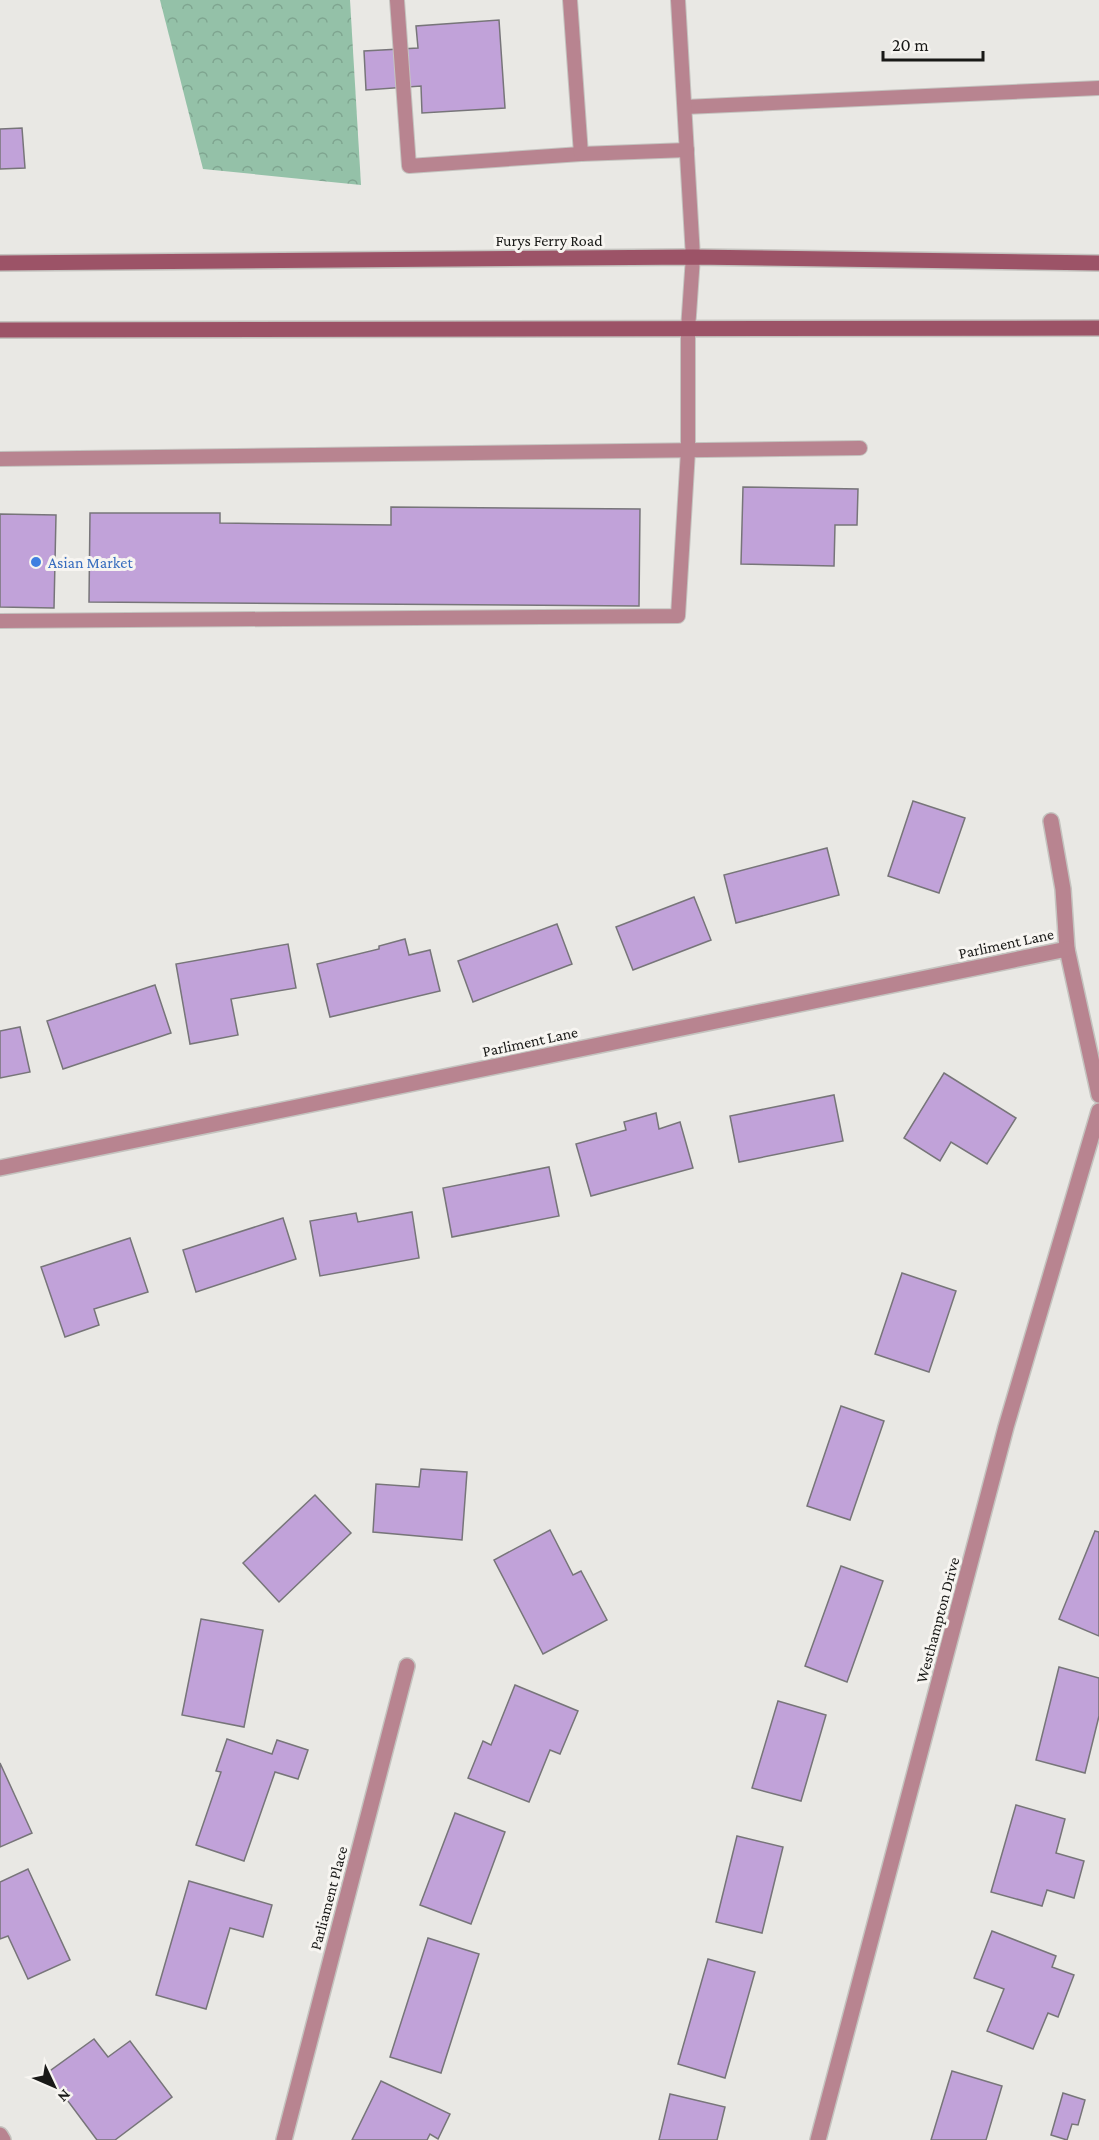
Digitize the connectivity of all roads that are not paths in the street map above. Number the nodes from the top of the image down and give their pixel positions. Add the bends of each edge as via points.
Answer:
1 (397, 0) edge
2 (570, 0) edge
3 (678, 0) edge
4 (1099, 88) edge
5 (685, 107) junction
6 (687, 150) junction
7 (581, 154) junction
8 (693, 257) junction
9 (0, 263) edge
10 (1099, 263) edge
11 (1099, 328) edge
12 (688, 329) junction
13 (0, 330) edge
14 (860, 448) dead end
15 (688, 451) junction
16 (0, 459) edge
17 (0, 621) edge
18 (1051, 821) dead end
19 (1067, 949) junction
20 (1099, 1095) edge
21 (1099, 1111) edge
22 (0, 1168) edge
23 (407, 1666) dead end
24 (0, 2135) edge
25 (3, 2140) edge
26 (284, 2140) edge
27 (818, 2140) edge

1 - 7 lane via 409,166
2 - 7 lane
3 - 5 lane
4 - 5 lane
5 - 6 lane
6 - 7 lane
6 - 8 lane
8 - 9 main road, Furys Ferry Road
8 - 10 main road, Furys Ferry Road
8 - 12 lane
11 - 12 main road
12 - 13 main road
12 - 15 lane
14 - 15 lane
15 - 16 lane
15 - 17 lane via 678,616
18 - 19 street via 1063,889
19 - 20 street
19 - 22 street, Parliment Lane
21 - 27 street, Westhampton Drive via 1006,1427
23 - 26 street, Parliament Place
24 - 25 street

